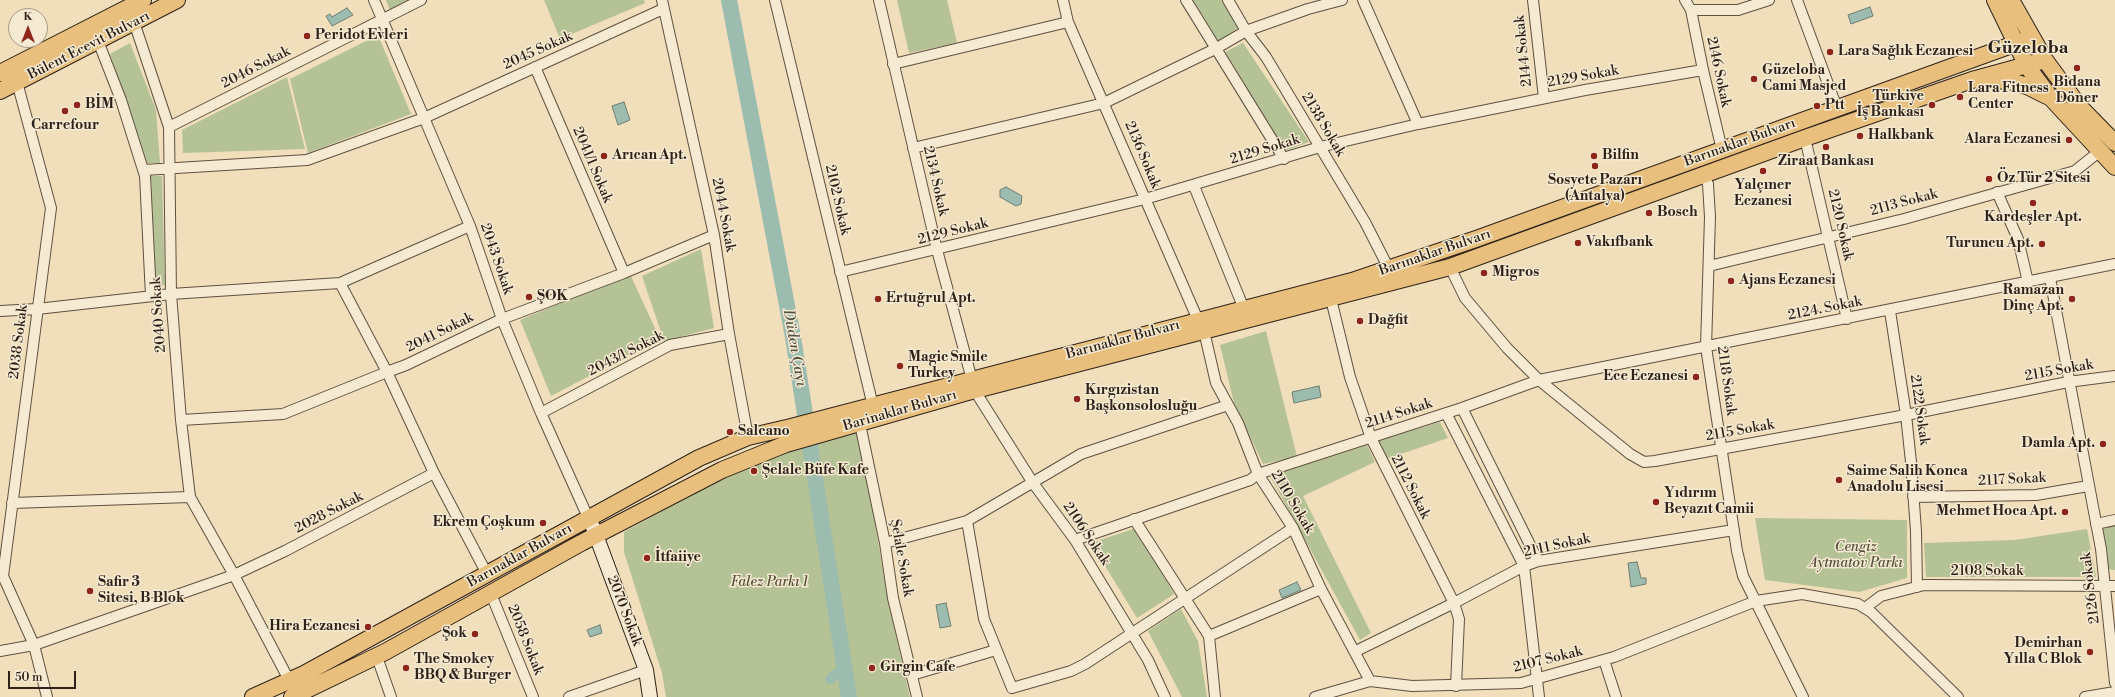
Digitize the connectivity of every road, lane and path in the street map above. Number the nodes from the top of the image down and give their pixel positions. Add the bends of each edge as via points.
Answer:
1 (143, 0) edge
2 (177, 0) edge
3 (374, 0) edge
4 (421, 0) edge
5 (775, 0) edge
6 (879, 0) edge
7 (1063, 0) edge
8 (1186, 0) edge
9 (1228, 0) edge
10 (1342, 0) edge
11 (1363, 0) edge
12 (1533, 0) edge
13 (1685, 0) edge
14 (1769, 0) edge
15 (1797, 0) edge
16 (1995, 0) edge
17 (2011, 0) edge
18 (662, 4) edge
19 (121, 5) edge
20 (1691, 10) junction
21 (2004, 17) junction
22 (384, 20) junction
23 (134, 22) junction
24 (1068, 22) junction
25 (1246, 31) junction
26 (2031, 38) junction
27 (98, 41) junction
28 (2016, 44) junction
29 (1215, 49) junction
30 (1990, 53) junction
31 (2045, 60) junction
32 (893, 64) junction
33 (2027, 66) junction
34 (535, 67) junction
35 (1703, 70) junction
36 (0, 73) edge
37 (1972, 80) junction
38 (17, 82) junction
39 (0, 91) edge
40 (1544, 98) junction
41 (2051, 98) junction
42 (1104, 103) junction
43 (1837, 108) junction
44 (424, 118) junction
45 (1418, 124) junction
46 (169, 127) junction
47 (1805, 138) junction
48 (2115, 143) edge
49 (1320, 147) junction
50 (913, 148) junction
51 (1722, 150) junction
52 (2100, 151) junction
53 (1284, 159) junction
54 (170, 167) junction
55 (2115, 167) edge
56 (144, 170) junction
57 (1703, 174) junction
58 (1194, 186) junction
59 (1997, 192) junction
60 (1145, 199) junction
61 (470, 226) junction
62 (714, 235) junction
63 (1828, 237) junction
64 (937, 250) junction
65 (2115, 264) edge
66 (1709, 266) junction
67 (1450, 267) junction
68 (1389, 269) junction
69 (840, 272) junction
70 (624, 273) junction
71 (2050, 278) junction
72 (2028, 282) junction
73 (340, 283) junction
74 (171, 294) junction
75 (151, 296) junction
76 (1331, 298) junction
77 (1244, 308) junction
78 (37, 309) junction
79 (1890, 310) junction
80 (0, 311) edge
81 (502, 319) junction
82 (1847, 319) junction
83 (1201, 326) junction
84 (729, 334) junction
85 (1706, 347) junction
86 (387, 372) junction
87 (2115, 376) edge
88 (1539, 380) junction
89 (2068, 382) junction
90 (973, 386) junction
91 (1228, 405) junction
92 (873, 406) junction
93 (1462, 408) junction
94 (541, 413) junction
95 (1446, 413) junction
96 (1906, 415) junction
97 (181, 420) junction
98 (860, 424) junction
99 (825, 426) junction
100 (793, 434) junction
101 (748, 437) junction
102 (1371, 438) junction
103 (1721, 448) junction
104 (434, 473) junction
105 (1258, 474) junction
106 (1033, 482) junction
107 (2088, 486) junction
108 (190, 497) junction
109 (1913, 497) junction
110 (12, 503) junction
111 (1134, 519) junction
112 (2115, 520) edge
113 (967, 521) junction
114 (2096, 524) junction
115 (593, 527) junction
116 (1293, 528) junction
117 (1734, 530) junction
118 (1075, 540) junction
119 (885, 543) junction
120 (1538, 561) junction
121 (1524, 566) junction
122 (486, 574) junction
123 (234, 575) junction
124 (1, 576) edge
125 (2110, 586) edge
126 (1917, 587) junction
127 (1321, 589) junction
128 (491, 594) junction
129 (1186, 598) junction
130 (1756, 601) junction
131 (1454, 603) junction
132 (1865, 608) junction
133 (1132, 632) junction
134 (1209, 636) junction
135 (34, 645) junction
136 (996, 650) junction
137 (0, 651) edge
138 (1356, 651) junction
139 (376, 657) junction
140 (1604, 660) junction
141 (646, 670) junction
142 (912, 675) junction
143 (1536, 679) junction
144 (1370, 681) junction
145 (2115, 683) edge
146 (1456, 686) junction
147 (291, 689) edge
148 (2115, 692) edge
149 (47, 697) edge
150 (253, 697) edge
151 (391, 697) edge
152 (533, 697) edge
153 (569, 697) edge
154 (650, 697) edge
155 (917, 697) edge
156 (1165, 697) edge
157 (1214, 697) edge
158 (1315, 697) edge
159 (1539, 697) edge
160 (1616, 697) edge
161 (1803, 697) edge
162 (1958, 697) edge
163 (2085, 697) edge

1 - 19 main road, Bülent Ecevit Bulvarı
2 - 23 main road, Bülent Ecevit Bulvarı
3 - 22 street, 2043 Sokak
4 - 22 street, 2046 Sokak
5 - 69 street, 2102 Sokak
6 - 32 street, 2134 Sokak
7 - 24 street, 2136 Sokak
8 - 29 street
9 - 25 street, 2138 Sokak
10 - 25 street
11 - 45 street
12 - 40 street, 2144 Sokak
13 - 20 street, 2146 Sokak
14 - 20 street via 1738,10
15 - 43 street
16 - 21 main road
17 - 26 main road
18 - 34 street, 2045 Sokak
18 - 62 street, 2044 Sokak
19 - 36 main road, Bülent Ecevit Bulvarı
20 - 35 street, 2146 Sokak
21 - 28 main road
21 - 30 main road via 2004,36
22 - 44 street, 2043 Sokak
22 - 46 street, 2046 Sokak
23 - 27 main road, Bülent Ecevit Bulvarı
23 - 46 street, 2040 Sokak
24 - 32 street
24 - 42 street, 2136 Sokak
25 - 29 street
25 - 49 street, 2138 Sokak via 1266,57
26 - 28 main road, Barınaklar Bulvarı
26 - 31 main road
27 - 38 main road, Bülent Ecevit Bulvarı
27 - 56 street
28 - 30 main road, Barınaklar Bulvarı
28 - 33 main road
29 - 42 street
29 - 53 street
30 - 43 main road, Barınaklar Bulvarı
31 - 33 main road
31 - 48 main road via 2079,106
32 - 50 street, 2134 Sokak
33 - 37 main road
33 - 41 main road
34 - 44 street, 2045 Sokak
34 - 70 street, 2041/1 Sokak
35 - 40 street, 2129 Sokak
35 - 51 street, 2146 Sokak
37 - 41 main road via 2010,81
37 - 47 main road, Barınaklar Bulvarı
38 - 39 main road, Bülent Ecevit Bulvarı
38 - 78 street, 2038 Sokak via 51,208
40 - 45 street, 2129 Sokak
41 - 52 main road
42 - 50 street
42 - 60 street, 2136 Sokak
43 - 51 main road, Barınaklar Bulvarı
44 - 54 street, 2045 Sokak via 307,160
44 - 61 street, 2043 Sokak
45 - 49 street, 2129 Sokak
46 - 54 street, 2040 Sokak
47 - 57 main road, Barınaklar Bulvarı
47 - 63 street, 2120 Sokak
49 - 53 street, 2129 Sokak
49 - 68 street, 2138 Sokak via 1365,222
50 - 64 street, 2134 Sokak
51 - 68 main road, Barınaklar Bulvarı
52 - 55 main road
52 - 59 street, 2113 Sokak via 2075,171
53 - 58 street, 2129 Sokak
54 - 56 street, 2045 Sokak
54 - 74 street, 2040 Sokak
56 - 75 street
57 - 66 street, 2118 Sokak via 1708,184
57 - 67 main road, Barınaklar Bulvarı
58 - 60 street, 2129 Sokak
58 - 77 street
59 - 63 street, 2113 Sokak via 1904,219
59 - 72 street via 2018,239
60 - 64 street, 2129 Sokak
60 - 83 street, 2136 Sokak
61 - 73 street
61 - 81 street, 2043 Sokak
62 - 70 street, 2041 Sokak
62 - 84 street, 2044 Sokak
63 - 66 street, 2113 Sokak
63 - 82 street, 2120 Sokak
64 - 69 street, 2129 Sokak
64 - 90 street, 2134 Sokak
65 - 71 street, 2124. Sokak
66 - 85 street, 2118 Sokak
67 - 76 main road, Barınaklar Bulvarı
67 - 88 street, 2115 Sokak via 1465,298 1507,348
68 - 77 main road, Barınaklar Bulvarı
69 - 92 street, 2102 Sokak
70 - 81 street, 2041 Sokak
71 - 72 street, 2124. Sokak
71 - 89 street, 2126 Sokak
72 - 79 street, 2124. Sokak
73 - 74 street
73 - 86 street
74 - 75 street
74 - 97 street, 2040 Sokak
75 - 78 street
76 - 83 main road, Barınaklar Bulvarı
76 - 102 street, 2112 Sokak via 1350,377
77 - 83 main road, Barınaklar Bulvarı
78 - 80 street
78 - 110 street, 2038 Sokak
79 - 82 street, 2124. Sokak
79 - 96 street, 2122 Sokak
81 - 86 street, 2041 Sokak
81 - 94 street, 2043 Sokak
82 - 85 street, 2124. Sokak
83 - 90 main road, Barınaklar Bulvarı
83 - 91 street, 2110 Sokak via 1216,383
84 - 94 street, 2043/1 Sokak via 670,345
84 - 101 street, 2044 Sokak
85 - 88 street, 2124. Sokak
85 - 103 street, 2118 Sokak
86 - 97 street, 2041 Sokak via 283,414
86 - 104 street
87 - 89 street, 2115 Sokak
88 - 93 street, 2124. Sokak
88 - 103 street, 2115 Sokak via 1644,462
89 - 96 street, 2115 Sokak
89 - 107 street, 2126 Sokak
90 - 92 main road, Barınaklar Bulvarı
90 - 98 main road, Barinaklar Bulvarı
90 - 106 street, 2106 Sokak
91 - 105 street, 2110 Sokak
91 - 106 street via 1081,454
92 - 99 main road, Barınaklar Bulvarı
93 - 95 street, 2124. Sokak
93 - 120 street
94 - 115 street, 2043 Sokak
95 - 102 street, 2114 Sokak
95 - 121 street, 2114 Sokak
96 - 103 street, 2115 Sokak
96 - 109 street, 2122 Sokak
97 - 108 street, 2040 Sokak
98 - 99 main road, Barinaklar Bulvarı
98 - 119 street, Şelale Sokak
99 - 100 main road
100 - 101 main road, Barınaklar Bulvarı
100 - 115 main road, Barınaklar Bulvarı via 722,470
101 - 115 main road, Barınaklar Bulvarı via 699,458
102 - 105 street, 2114 Sokak
102 - 131 street, 2112 Sokak
103 - 117 street, 2118 Sokak
104 - 122 street
104 - 123 street, 2028 Sokak
105 - 111 street, 2114 Sokak via 1250,480
105 - 116 street, 2110 Sokak
106 - 113 street
106 - 118 street, 2106 Sokak
107 - 109 street, 2117 Sokak via 2036,495
107 - 114 street, 2126 Sokak
108 - 110 street
108 - 123 street, 2040 Sokak
109 - 126 street, 2122 Sokak
110 - 124 street, 2038 Sokak
111 - 118 street, 2114 Sokak
111 - 129 street
112 - 114 street
113 - 119 street
113 - 136 street via 984,619
114 - 125 street, 2126 Sokak
115 - 122 main road, Barınaklar Bulvarı
115 - 128 main road, Barınaklar Bulvarı
115 - 141 street, 2070 Sokak
116 - 127 street, 2110 Sokak
116 - 129 street
117 - 120 street, 2111 Sokak
117 - 130 street, 2118 Sokak via 1743,576
118 - 133 street, 2106 Sokak
119 - 142 street, Şelale Sokak via 893,598
120 - 121 street, 2111 Sokak
121 - 131 street, 2111 Sokak
121 - 143 street, 2114 Sokak
122 - 147 main road, Barınaklar Bulvarı
123 - 135 street
123 - 147 street, 2040 Sokak
124 - 135 street, 2038 Sokak
125 - 126 street, 2108 Sokak
125 - 145 street, 2126 Sokak
126 - 132 street, 2108 Sokak via 1881,596
127 - 134 street
127 - 138 street, 2110 Sokak
128 - 139 main road, Barınaklar Bulvarı
128 - 152 street, 2058 Sokak
129 - 133 street
129 - 134 street
130 - 132 street via 1802,594 1834,598
130 - 140 street, 2107 Sokak
130 - 161 street, 2118 Sokak
131 - 138 street, 2111 Sokak
131 - 146 street, 2112 Sokak via 1458,619
132 - 162 street
133 - 136 street via 1071,671 1012,688
133 - 156 street, 2106 Sokak
134 - 157 street
135 - 137 street
135 - 149 street, 2038 Sokak
136 - 142 street
138 - 144 street, 2110 Sokak
139 - 147 main road, Barınaklar Bulvarı
139 - 151 street
140 - 143 street, 2107 Sokak
140 - 160 street
141 - 153 street
141 - 154 street, 2070 Sokak
142 - 155 street, Şelale Sokak
143 - 146 street, 2107 Sokak via 1521,683
143 - 159 street, 2114 Sokak
144 - 146 street, 2107 Sokak via 1412,686
144 - 158 street, 2107 Sokak
147 - 150 main road, Barınaklar Bulvarı
148 - 163 street

